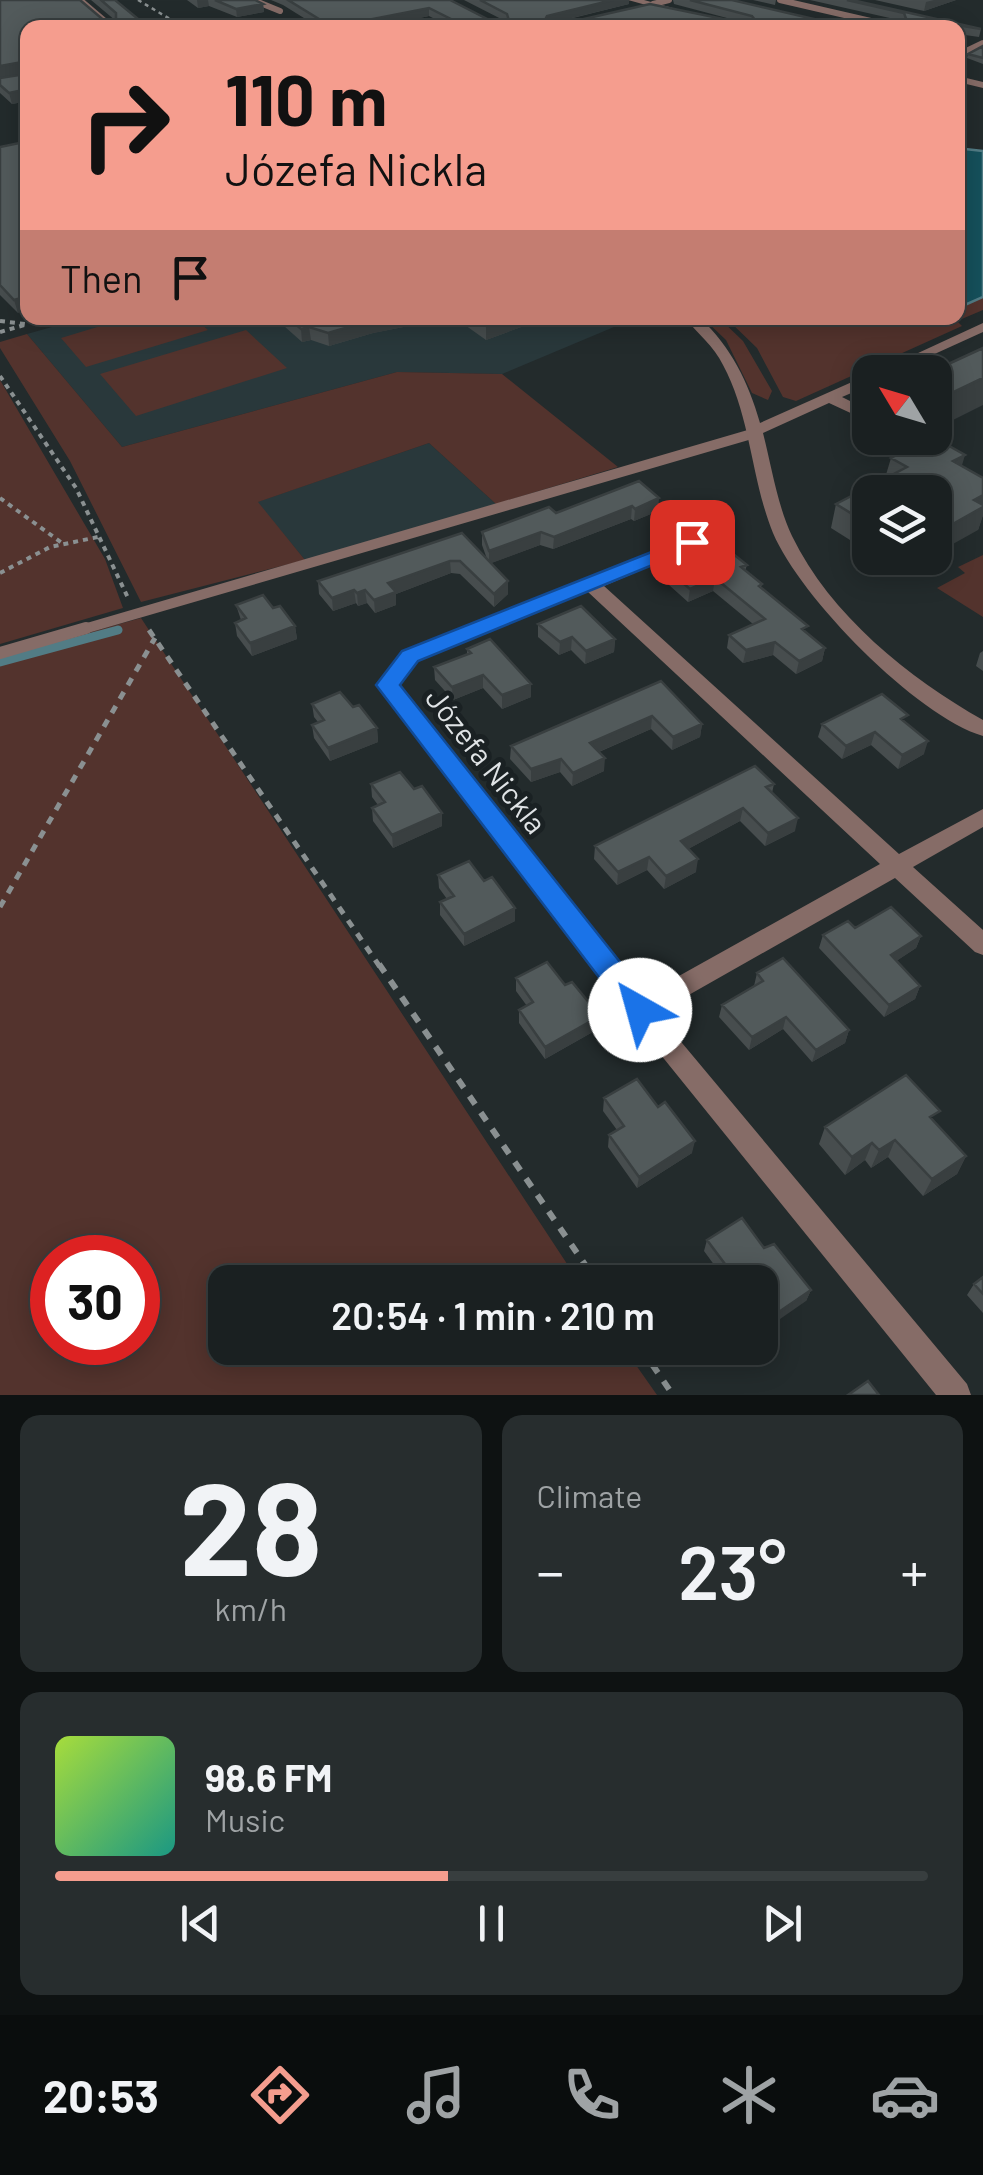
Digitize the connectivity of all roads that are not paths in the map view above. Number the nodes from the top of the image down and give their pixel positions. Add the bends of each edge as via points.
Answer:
1 (80, 0) edge
2 (253, 0) edge
3 (633, 0) edge
4 (669, 0) edge
5 (780, 0) edge
6 (653, 4) junction
7 (280, 10) dead end
8 (621, 12) edge
9 (692, 14) edge
10 (103, 20) edge
11 (866, 20) edge
12 (981, 44) edge
13 (968, 46) junction
14 (965, 48) edge
15 (983, 54) edge
16 (699, 325) edge
17 (983, 327) edge
18 (942, 346) junction
19 (922, 355) edge
20 (960, 356) edge
21 (852, 387) edge
22 (829, 397) junction
23 (852, 408) edge
24 (755, 432) junction
25 (692, 542) dead end
26 (592, 584) junction
27 (0, 653) edge
28 (983, 729) edge
29 (983, 816) edge
30 (897, 865) junction
31 (983, 945) edge
32 (640, 1010) junction
33 (956, 1395) edge

1 - 10 lane
2 - 7 lane
3 - 6 street
4 - 6 lane
5 - 11 lane
6 - 8 street
6 - 9 street
12 - 13 lane
13 - 14 lane
13 - 15 lane
16 - 24 street via 730,358
17 - 18 street
18 - 19 street
18 - 20 street
21 - 22 street
22 - 23 street
22 - 24 street
24 - 27 lane
24 - 28 street via 784,537 832,610 893,665
25 - 26 street, Józefa Nickla
26 - 30 street
26 - 32 street, Józefa Nickla via 410,656 387,685
29 - 30 street
30 - 31 street
30 - 32 street
32 - 33 street, Józefa Nickla

